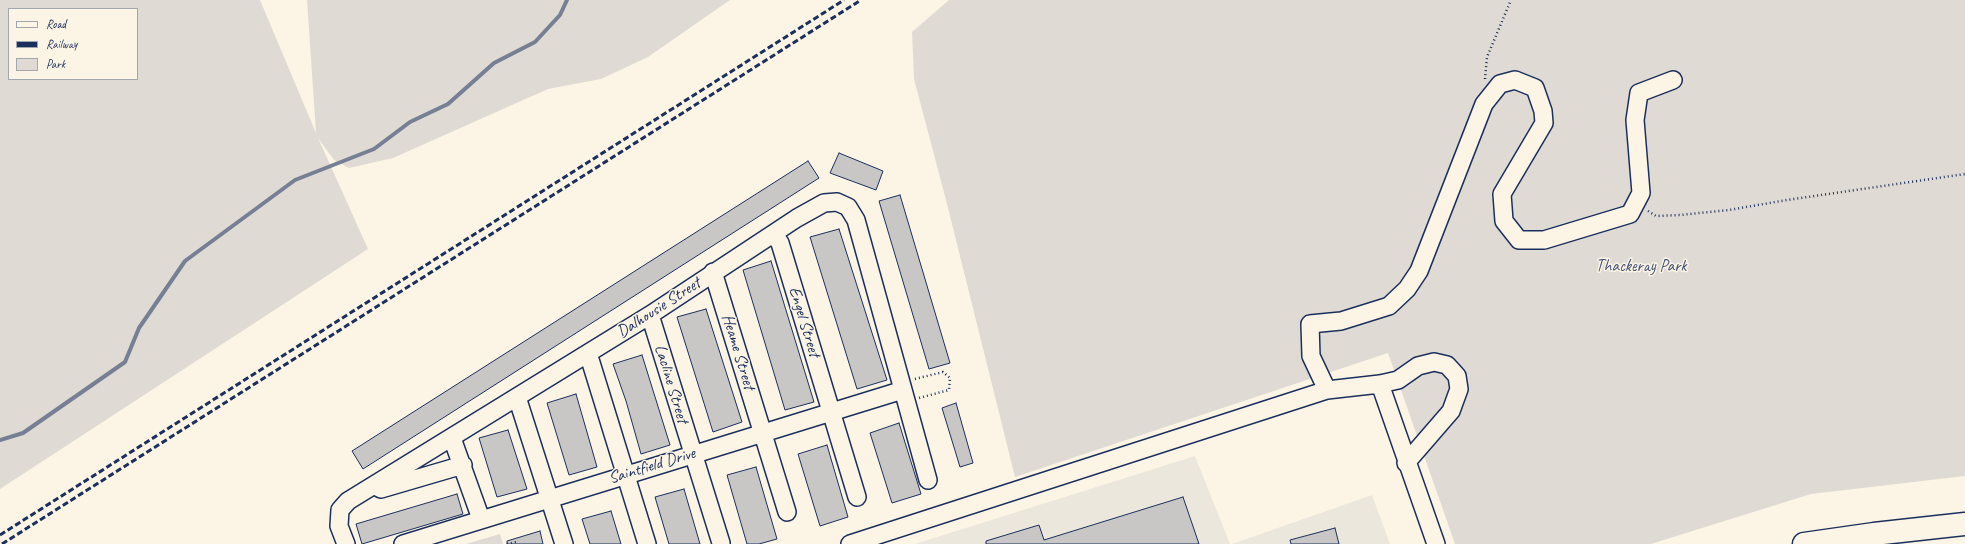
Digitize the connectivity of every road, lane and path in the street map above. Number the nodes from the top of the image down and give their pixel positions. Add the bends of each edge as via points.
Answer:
1 (1510, 0) edge
2 (1672, 80) dead end
3 (1484, 104) junction
4 (1965, 174) edge
5 (1635, 204) junction
6 (774, 234) junction
7 (714, 272) junction
8 (650, 315) junction
9 (588, 353) junction
10 (1380, 384) junction
11 (907, 385) junction
12 (1327, 390) junction
13 (517, 397) junction
14 (918, 398) dead end
15 (831, 411) junction
16 (762, 432) junction
17 (452, 438) junction
18 (692, 454) junction
19 (1406, 463) junction
20 (463, 465) junction
21 (625, 475) junction
22 (928, 480) dead end
23 (376, 485) junction
24 (857, 497) dead end
25 (549, 498) junction
26 (787, 512) dead end
27 (481, 519) junction
28 (1965, 524) edge
29 (516, 542) dead end
30 (721, 543) dead end
31 (346, 544) edge
32 (403, 544) edge
33 (507, 544) edge
34 (564, 544) edge
35 (648, 544) edge
36 (850, 544) edge
37 (1436, 544) edge
38 (1804, 544) edge

1 - 3 path via 1487,57
2 - 5 street via 1639,93 1635,120 1641,192
3 - 5 street via 1500,84 1515,80 1536,88 1543,111 1544,123 1502,194 1504,221 1519,240 1544,240 1630,214
3 - 12 street via 1419,271 1407,289 1389,306 1341,321 1310,324 1311,356
4 - 5 path via 1729,210 1680,215 1656,216
6 - 7 street, Dalhousie Street
6 - 11 street, Dalhousie Street via 824,203 837,202 848,207 856,220
6 - 15 street, Engel Street via 780,243
7 - 8 street, Dalhousie Street
7 - 16 street, Heame Street
8 - 9 street, Dalhousie Street
8 - 18 street, Lacline Street
9 - 13 street, Dalhousie Street
9 - 21 street
10 - 12 street
10 - 19 street
10 - 19 street via 1398,380 1418,366 1434,362 1447,366 1457,376 1459,389 1451,412
11 - 14 path via 943,372 950,378 949,390
11 - 15 street, Saintfield Drive
11 - 22 street, Dalhousie Street
12 - 36 street
13 - 17 street, Dalhousie Street
13 - 25 street
15 - 16 street, Saintfield Drive
15 - 24 street, Engel Street
16 - 18 street, Saintfield Drive
16 - 26 street, Heame Street
17 - 20 street
17 - 23 street, Dalhousie Street
18 - 21 street, Saintfield Drive
18 - 30 street, Lacline Street
19 - 37 street
20 - 23 street via 381,489
20 - 27 street
21 - 25 street, Saintfield Drive
21 - 35 street
23 - 31 street, Dalhousie Street via 348,501 340,510 339,526
25 - 27 street, Saintfield Drive
25 - 34 street
27 - 32 street, Saintfield Drive
28 - 38 main road
29 - 33 path

